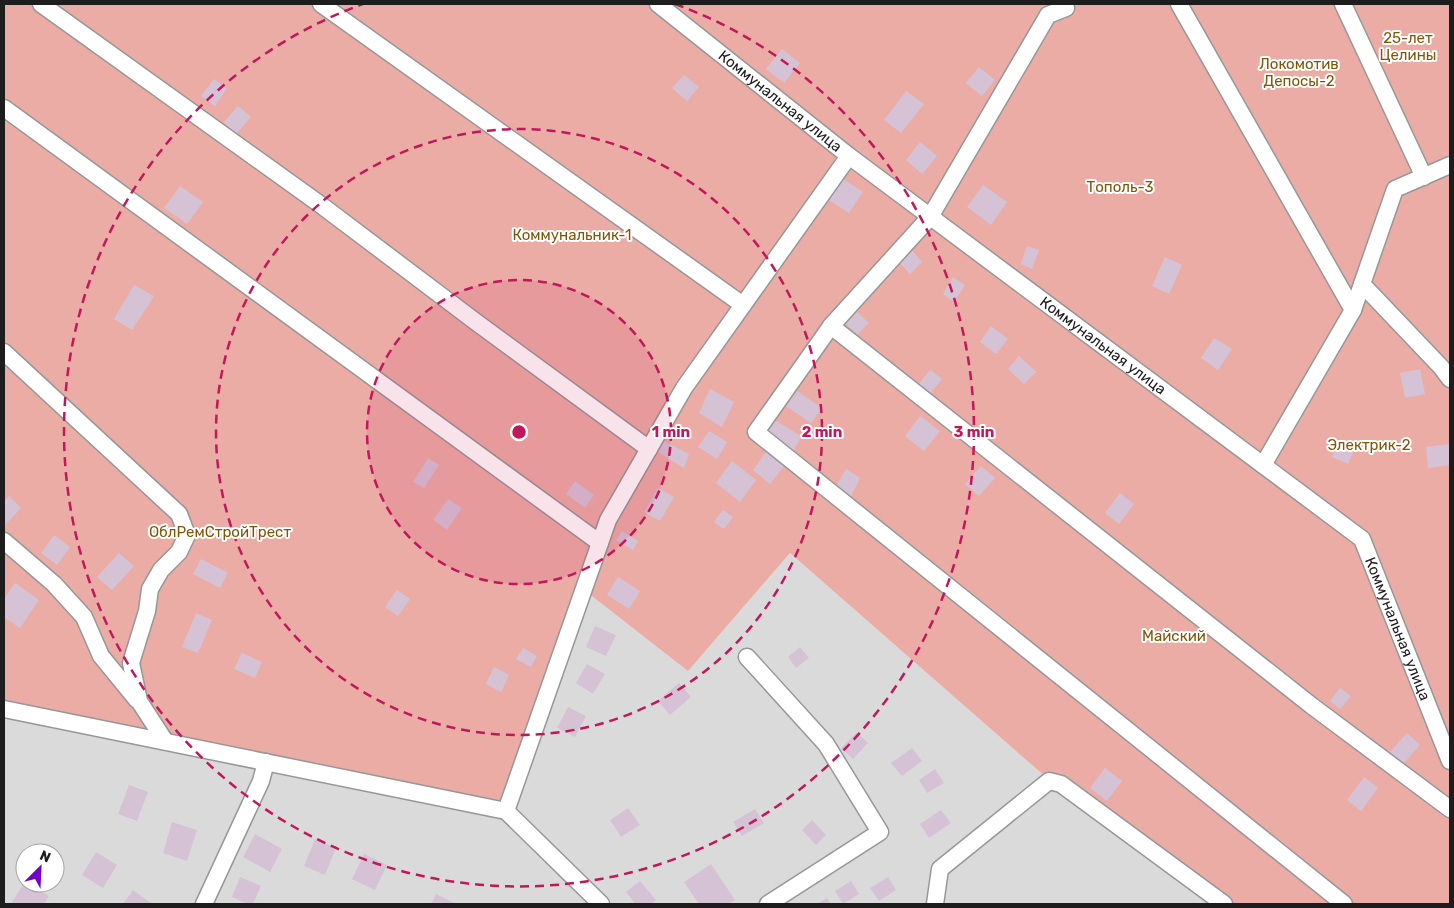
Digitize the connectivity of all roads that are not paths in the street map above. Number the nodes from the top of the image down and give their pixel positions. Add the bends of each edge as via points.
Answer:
1 (41, 4) edge
2 (321, 4) edge
3 (658, 4) edge
4 (1179, 4) edge
5 (1343, 4) edge
6 (1066, 8) dead end
7 (4, 108) edge
8 (849, 156) junction
9 (1450, 166) edge
10 (1424, 177) junction
11 (930, 217) junction
12 (1362, 284) junction
13 (743, 305) junction
14 (1353, 310) junction
15 (831, 326) junction
16 (4, 352) edge
17 (1450, 379) edge
18 (649, 449) junction
19 (1262, 465) junction
20 (4, 541) edge
21 (600, 543) junction
22 (747, 658) dead end
23 (139, 702) junction
24 (4, 709) edge
25 (165, 742) junction
26 (1450, 761) edge
27 (266, 762) junction
28 (1450, 809) edge
29 (506, 811) junction
30 (204, 904) edge
31 (601, 904) edge
32 (768, 904) edge
33 (934, 904) edge
34 (1224, 904) edge
35 (1344, 904) edge

1 - 18 lane via 320,205
2 - 13 lane
3 - 8 lane, Коммунальная улица
4 - 14 lane
5 - 10 lane
6 - 11 lane via 1048,15
7 - 21 lane
8 - 11 lane, Коммунальная улица
8 - 13 lane
9 - 10 lane
10 - 12 lane via 1395,189
11 - 15 lane
11 - 19 lane, Коммунальная улица
12 - 14 lane
12 - 17 lane
13 - 18 lane via 684,388
14 - 19 lane
15 - 28 lane via 1312,706
15 - 35 lane via 756,432
16 - 23 lane via 179,514 187,535 179,552 150,589 147,611 131,662
18 - 21 lane via 608,520
19 - 26 lane, Коммунальная улица via 1362,539
20 - 23 lane via 54,584 84,617 101,656
21 - 29 lane
22 - 32 lane via 826,744 880,832
23 - 25 lane
24 - 25 lane
25 - 27 lane
27 - 29 lane
27 - 30 lane via 261,781
29 - 31 lane
33 - 34 lane via 940,869 1049,781 1061,784

